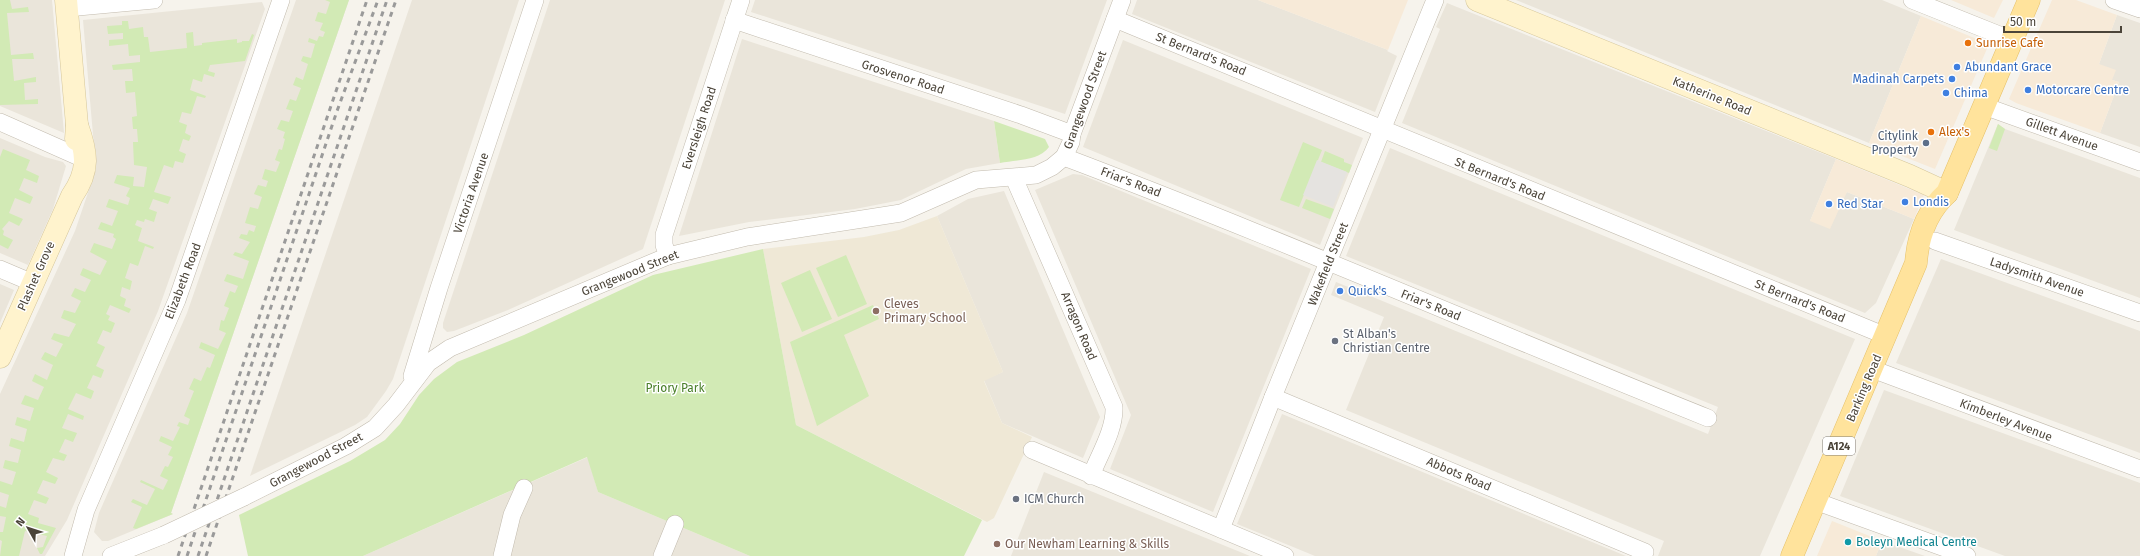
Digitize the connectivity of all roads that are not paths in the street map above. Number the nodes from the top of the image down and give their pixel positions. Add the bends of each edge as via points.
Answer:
1 (154, 0) edge
2 (281, 0) edge
3 (535, 0) edge
4 (741, 0) edge
5 (1122, 0) edge
6 (1435, 0) edge
7 (1477, 0) edge
8 (1912, 0) edge
9 (2029, 0) edge
10 (2114, 0) edge
11 (66, 4) edge
12 (2140, 9) edge
13 (1115, 19) junction
14 (734, 20) junction
15 (2012, 40) junction
16 (1984, 106) junction
17 (0, 122) edge
18 (1382, 130) junction
19 (1072, 134) junction
20 (80, 157) junction
21 (1064, 157) junction
22 (2140, 162) edge
23 (1014, 178) junction
24 (1947, 193) junction
25 (1935, 241) junction
26 (668, 256) junction
27 (1329, 262) junction
28 (1916, 264) junction
29 (0, 269) edge
30 (33, 283) junction
31 (2140, 313) edge
32 (1886, 336) junction
33 (0, 357) edge
34 (1872, 369) junction
35 (409, 386) junction
36 (1273, 397) junction
37 (1708, 418) dead end
38 (1032, 450) dead end
39 (2140, 469) edge
40 (1090, 476) junction
41 (524, 488) dead end
42 (1815, 501) junction
43 (675, 524) dead end
44 (1221, 529) junction
45 (1645, 552) dead end
46 (73, 556) edge
47 (111, 556) edge
48 (502, 556) edge
49 (662, 556) edge
50 (1285, 556) edge
51 (1792, 556) edge
52 (1967, 556) edge

1 - 11 street
2 - 46 street, Elizabeth Road via 177,300 86,510
3 - 35 street, Victoria Avenue
4 - 14 street, Eversleigh Road
5 - 13 street, Grangewood Street
6 - 18 street, Wakefield Street
7 - 24 main road, Katherine Road
8 - 15 street
9 - 15 main road, Barking Road / A124
10 - 12 street
11 - 20 main road, Plashet Grove
13 - 18 street, St Bernard's Road
13 - 19 street, Grangewood Street
14 - 19 street, Grosvenor Road
14 - 26 street, Eversleigh Road via 664,235
15 - 16 main road, Barking Road / A124
16 - 22 street, Gillett Avenue
16 - 24 main road, Barking Road / A124
17 - 20 street
18 - 27 street, Wakefield Street
18 - 32 street, St Bernard's Road
19 - 21 street, Grangewood Street
20 - 30 main road, Plashet Grove via 72,196
21 - 23 street, Grangewood Street via 1052,168 1036,175
21 - 27 street, Friar's Road
23 - 26 street, Grangewood Street via 976,180 901,213 746,237
23 - 40 street, Arragon Road via 1114,407 1110,429
24 - 25 main road, Barking Road / A124 via 1947,211
24 - 28 main road, Barking Road / A124 via 1934,205 1917,243
25 - 28 main road, Barking Road / A124 via 1931,249
25 - 31 street, Ladysmith Avenue
26 - 35 street, Grangewood Street via 450,348 428,363
27 - 36 street, Wakefield Street
27 - 37 street, Friar's Road
28 - 32 main road, Barking Road / A124
29 - 30 street
30 - 33 main road, Plashet Grove
32 - 34 main road, Barking Road / A124
34 - 39 street, Kimberley Avenue
34 - 42 main road, Barking Road / A124
35 - 47 street, Grangewood Street, bridge via 396,405 374,428 346,446 164,535
36 - 44 street, Wakefield Street
36 - 45 street, Abbots Road
38 - 40 street
40 - 44 street
41 - 48 street via 512,515
42 - 51 main road, Barking Road / A124
42 - 52 street
43 - 49 street
44 - 50 street

